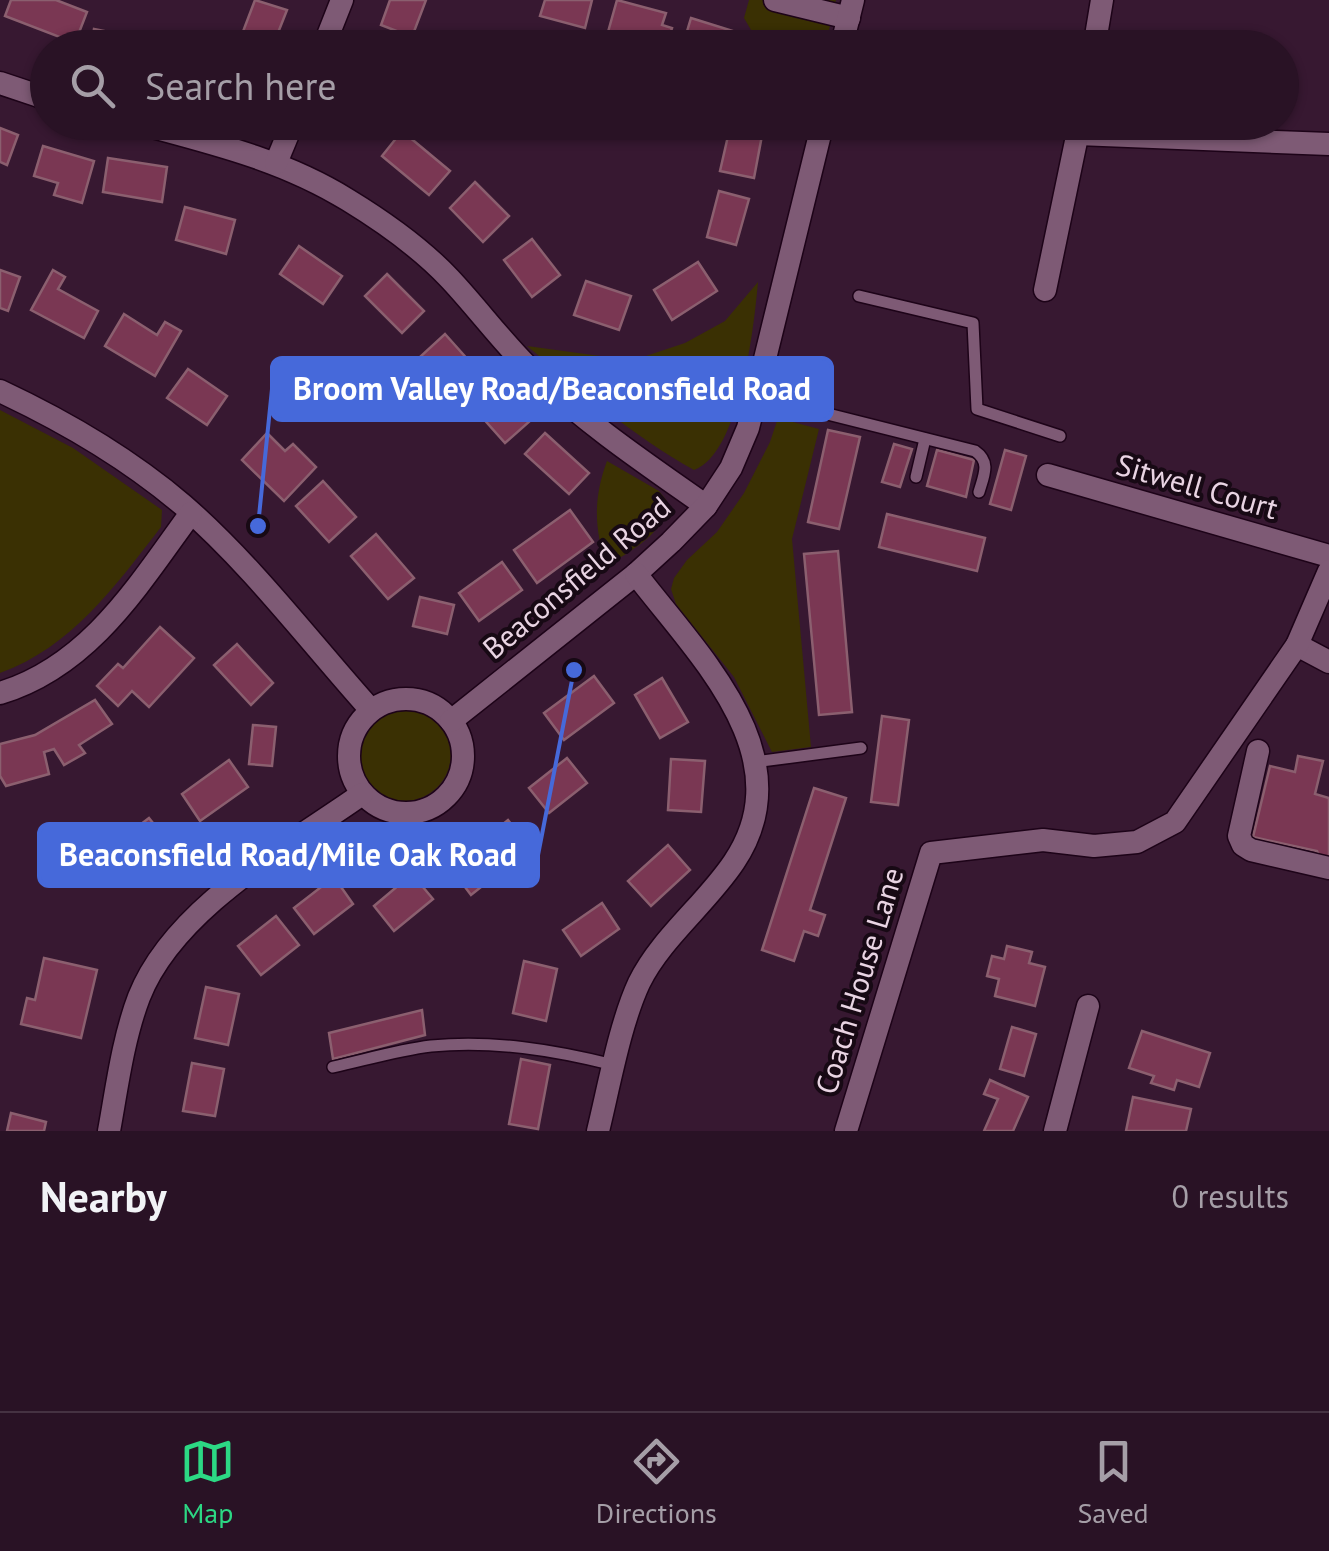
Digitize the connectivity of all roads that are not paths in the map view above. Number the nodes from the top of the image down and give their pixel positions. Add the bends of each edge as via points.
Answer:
1 (342, 0) edge
2 (775, 0) edge
3 (1102, 0) edge
4 (851, 9) edge
5 (330, 30) edge
6 (1097, 30) edge
7 (0, 84) edge
8 (30, 93) edge
9 (195, 140) edge
10 (286, 140) edge
11 (819, 140) edge
12 (1076, 140) edge
13 (1196, 140) edge
14 (1329, 144) edge
15 (276, 164) junction
16 (1045, 290) dead end
17 (859, 296) dead end
18 (0, 391) edge
19 (756, 396) junction
20 (1060, 436) dead end
21 (926, 439) junction
22 (1048, 475) dead end
23 (916, 477) dead end
24 (979, 492) dead end
25 (706, 506) junction
26 (191, 513) junction
27 (1329, 556) edge
28 (1329, 571) edge
29 (636, 574) junction
30 (1297, 645) junction
31 (1329, 662) edge
32 (0, 693) edge
33 (371, 710) junction
34 (451, 721) junction
35 (861, 748) dead end
36 (1258, 751) dead end
37 (756, 762) junction
38 (362, 794) junction
39 (1329, 868) edge
40 (1088, 1006) dead end
41 (614, 1065) junction
42 (333, 1067) dead end
43 (108, 1131) edge
44 (598, 1131) edge
45 (846, 1131) edge
46 (1055, 1131) edge

1 - 5 street
2 - 4 street
3 - 6 street
7 - 8 street
9 - 15 street
10 - 15 street
11 - 19 street, Beaconsfield Road
12 - 16 street
13 - 14 street
15 - 25 street via 350,201 417,248 561,398
17 - 20 lane via 973,323 977,409
18 - 26 street via 116,456
19 - 21 lane
19 - 25 street, Beaconsfield Road via 731,468
21 - 23 lane
21 - 24 lane via 984,457
22 - 27 street, Sitwell Court
25 - 29 street, Beaconsfield Road
26 - 32 street via 108,624 59,666
26 - 33 street
28 - 30 street, Coach House Lane
29 - 34 street, Beaconsfield Road
29 - 37 street via 733,702
30 - 31 street
30 - 45 street, Coach House Lane via 1174,822 1137,842 1043,840 931,853
33 - 34 street via 408,698
33 - 38 street via 358,723 348,758
34 - 38 street via 463,745 463,765 450,794 420,812 400,814
35 - 37 lane
36 - 39 street via 1239,836 1243,845
37 - 41 street via 747,839 638,984
38 - 43 street via 243,878 175,939 139,996
40 - 46 street
41 - 42 lane via 534,1047 458,1044
41 - 44 street

